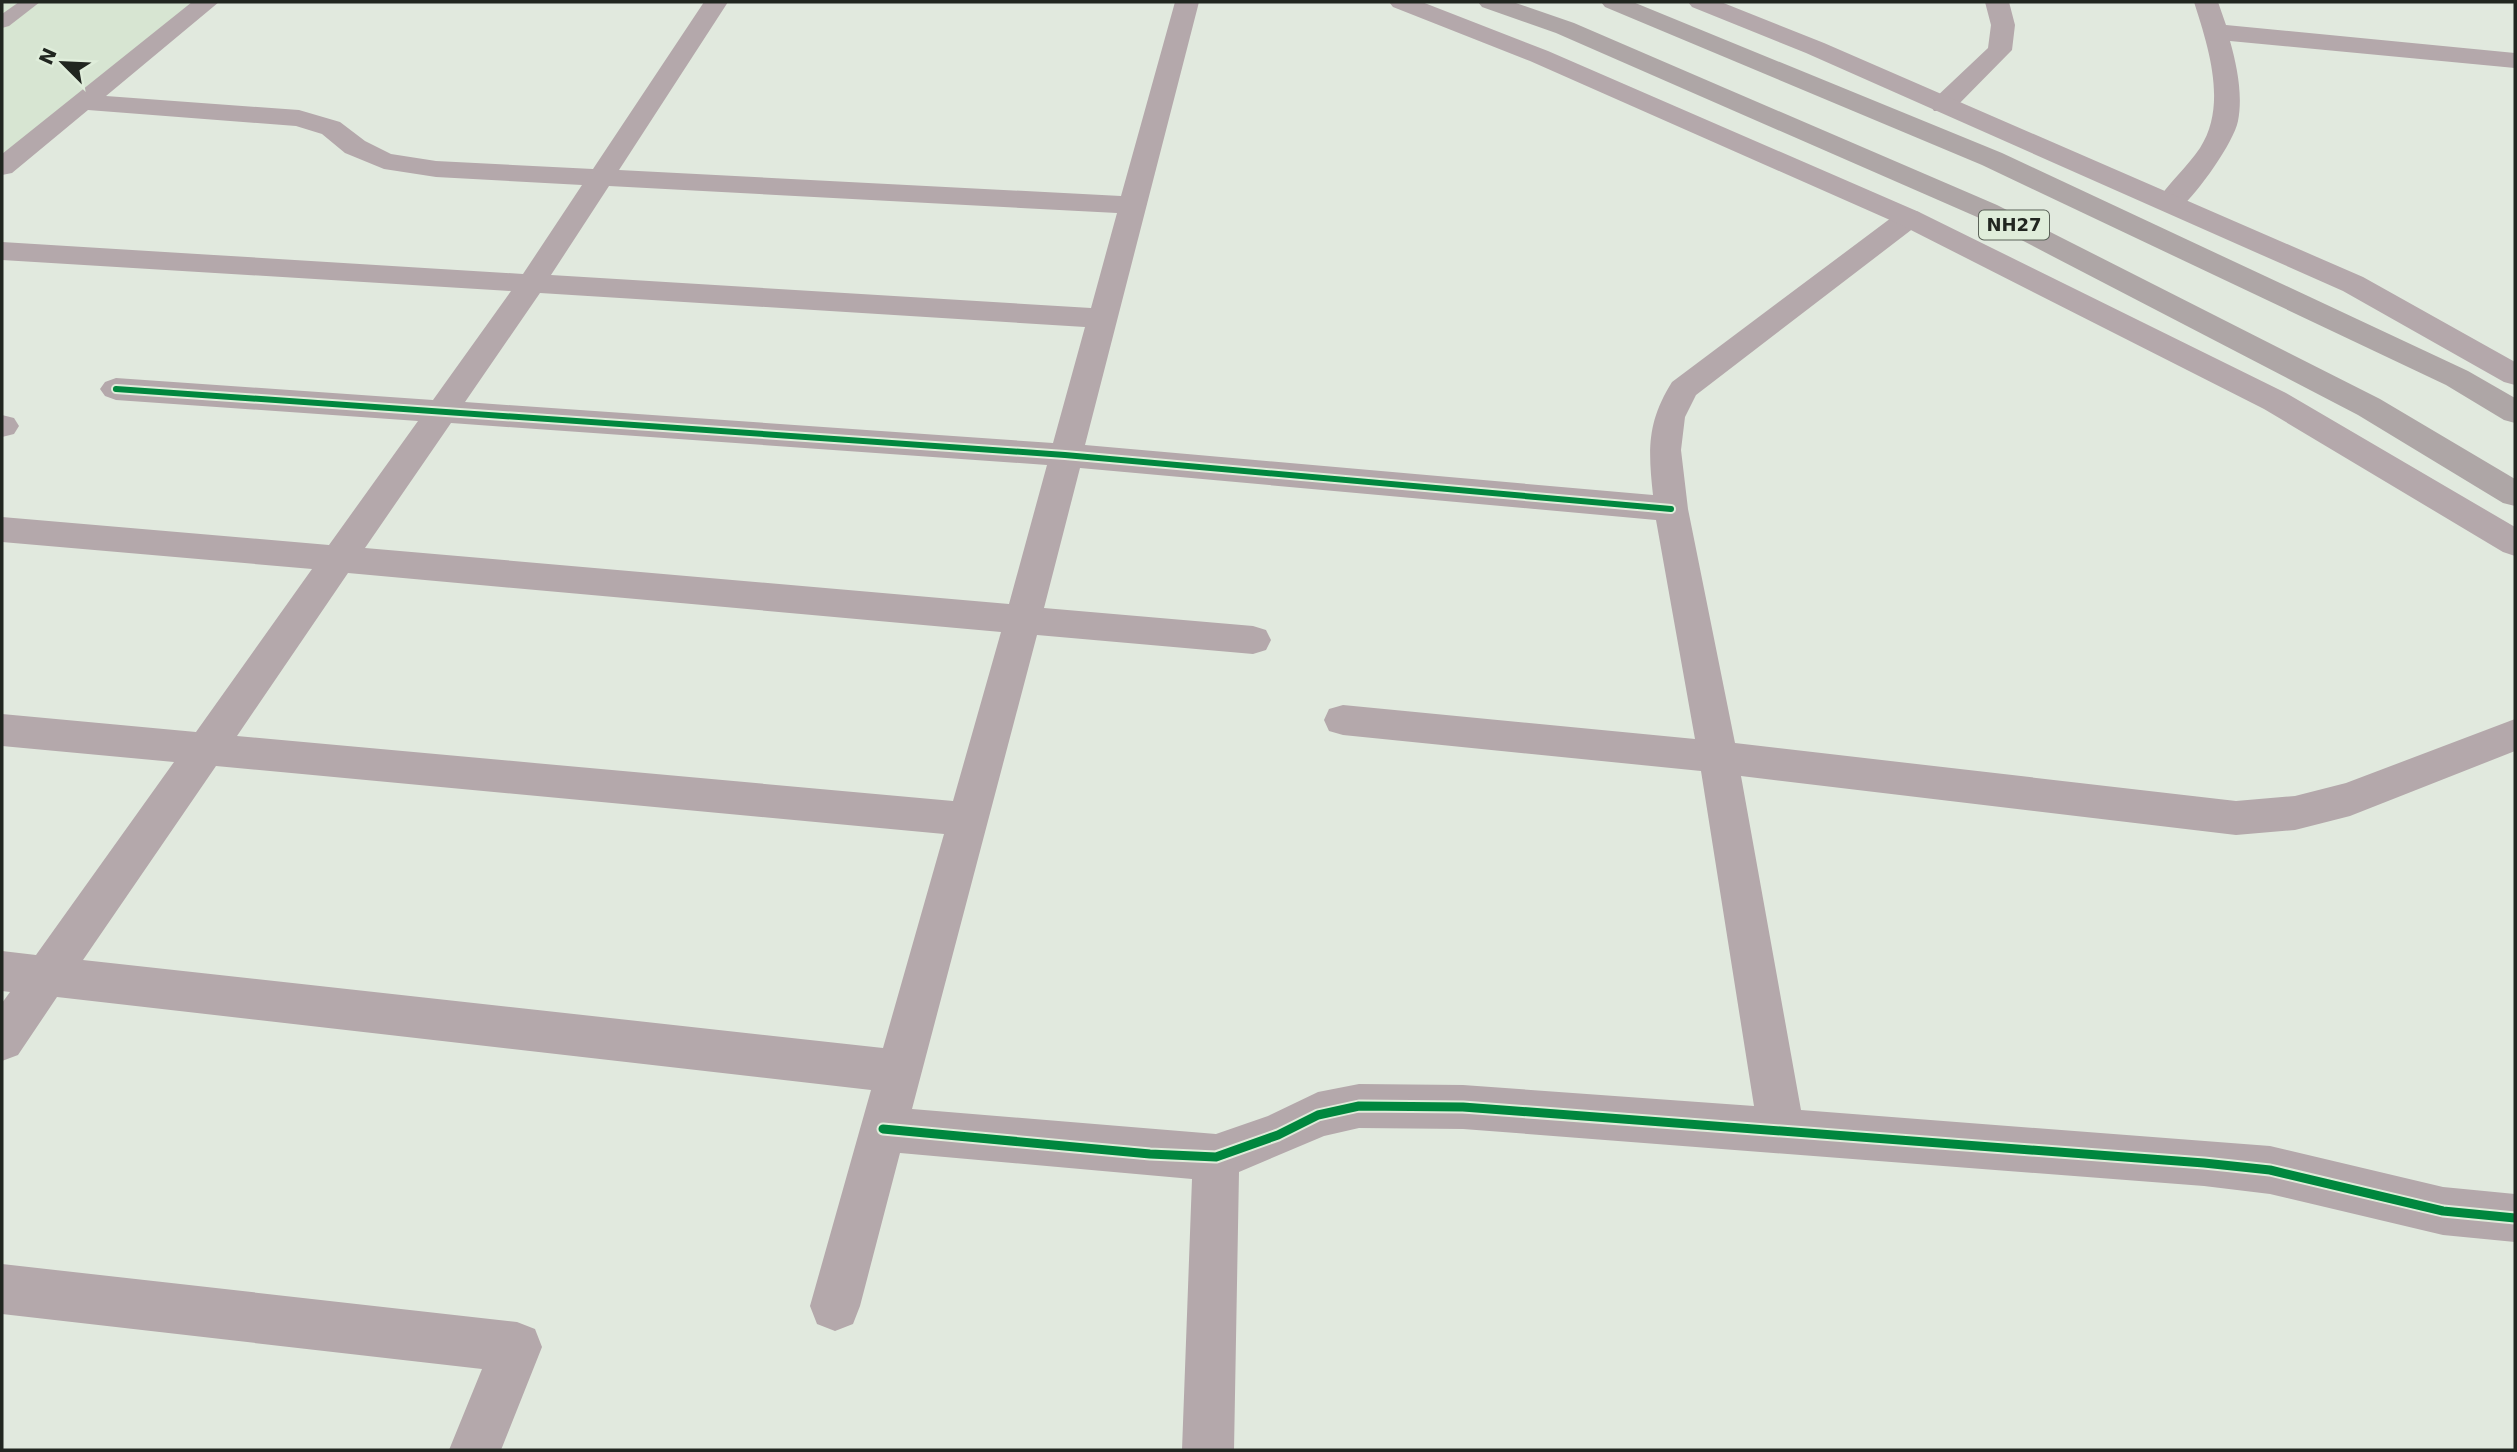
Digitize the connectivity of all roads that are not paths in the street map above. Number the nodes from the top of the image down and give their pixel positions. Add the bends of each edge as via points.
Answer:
1 (31, 2) edge
2 (207, 2) edge
3 (716, 2) edge
4 (1187, 2) edge
5 (1401, 2) edge
6 (1490, 2) edge
7 (1613, 2) edge
8 (1700, 2) edge
9 (1997, 2) edge
10 (2206, 2) edge
11 (2, 22) edge
12 (2217, 32) junction
13 (2515, 61) edge
14 (81, 102) junction
15 (1943, 105) junction
16 (2, 167) edge
17 (601, 178) junction
18 (2170, 202) junction
19 (1132, 205) junction
20 (1909, 218) junction
21 (2, 251) edge
22 (531, 285) junction
23 (1101, 318) junction
24 (2515, 374) edge
25 (116, 389) dead end
26 (440, 412) junction
27 (2515, 412) edge
28 (1065, 455) junction
29 (2515, 494) edge
30 (1671, 509) junction
31 (2, 529) edge
32 (2515, 543) edge
33 (336, 560) junction
34 (1022, 622) junction
35 (1253, 640) dead end
36 (1343, 720) dead end
37 (2, 730) edge
38 (2515, 735) edge
39 (203, 750) junction
40 (1718, 757) junction
41 (966, 819) junction
42 (2, 971) edge
43 (45, 976) junction
44 (2, 1040) edge
45 (898, 1071) junction
46 (883, 1129) junction
47 (1782, 1133) junction
48 (1216, 1157) junction
49 (2515, 1218) edge
50 (2, 1289) edge
51 (835, 1306) dead end
52 (475, 1450) edge
53 (1208, 1450) edge

1 - 11 lane
2 - 14 street
3 - 17 street
4 - 19 street
5 - 20 street via 1539,56
6 - 29 highway, NH27 via 1565,28 1987,211 2369,407
7 - 27 highway, NH27 via 1992,159 2457,378
8 - 15 street
9 - 15 street via 2003,25 2000,50
10 - 12 street
12 - 13 street
12 - 18 street via 2227,120 2219,139
14 - 16 street
14 - 17 street via 299,118 331,128 384,161 436,169
15 - 18 street
17 - 19 street
17 - 22 street
18 - 24 street via 2353,284
19 - 23 street
20 - 30 street via 1684,389 1669,417 1665,450
20 - 32 street via 2275,401
21 - 22 street
22 - 23 street
22 - 26 street
23 - 28 street
25 - 26 street
26 - 28 street
26 - 33 street
28 - 30 street
28 - 34 street
30 - 40 street
31 - 33 street
33 - 34 street
33 - 39 street
34 - 35 street
34 - 41 street
36 - 40 street
37 - 39 street
38 - 40 street via 2350,799 2295,813 2236,818
39 - 41 street
39 - 43 street
40 - 47 street
41 - 45 street
42 - 43 street
43 - 44 street
43 - 45 street
45 - 46 street
46 - 48 street
46 - 51 street
47 - 48 street via 1462,1107 1359,1106 1318,1115
47 - 49 street via 2270,1170 2402,1203
48 - 53 street
50 - 52 street via 517,1347

